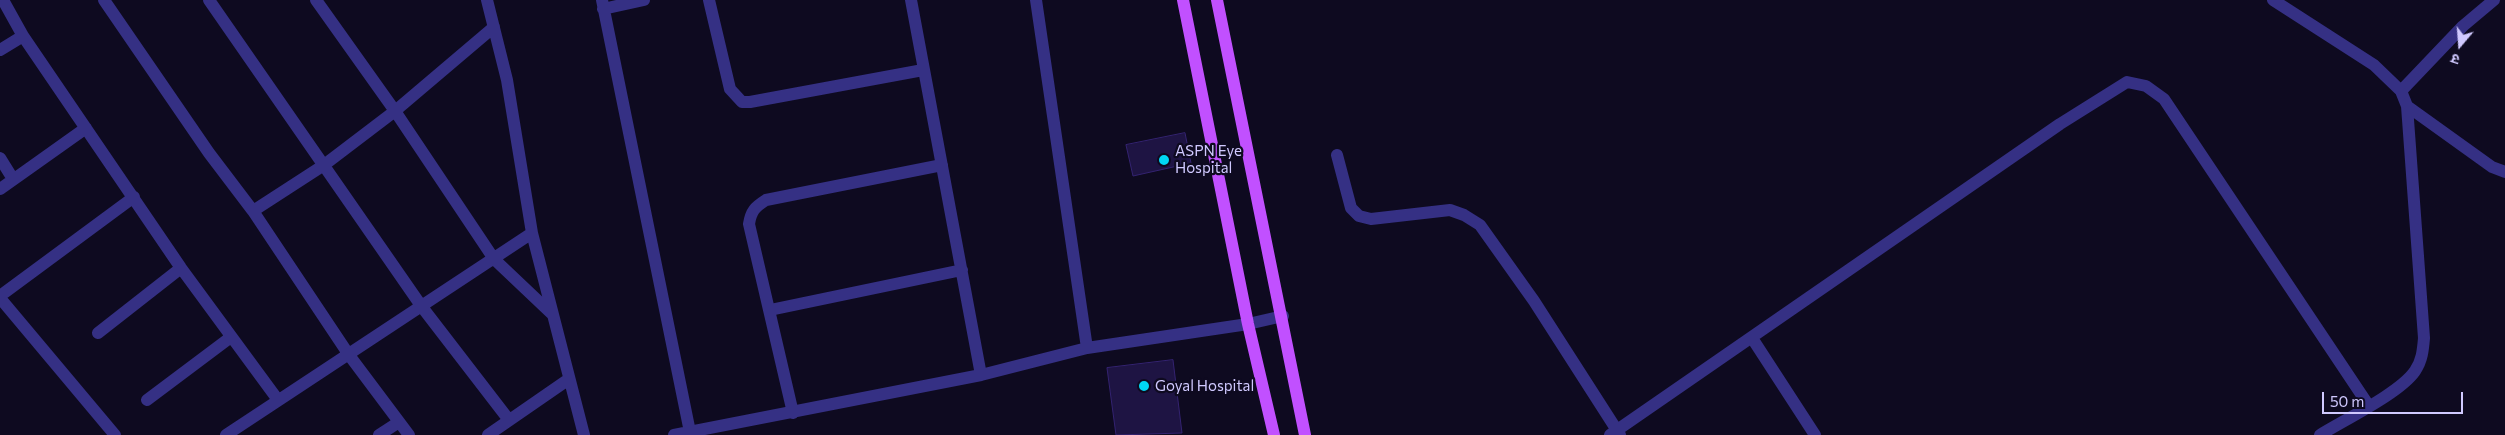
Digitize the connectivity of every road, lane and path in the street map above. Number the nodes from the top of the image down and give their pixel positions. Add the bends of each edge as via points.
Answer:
1 (3, 0) edge
2 (104, 0) edge
3 (209, 0) edge
4 (316, 0) edge
5 (487, 0) edge
6 (644, 0) edge
7 (709, 0) edge
8 (911, 0) edge
9 (1036, 0) edge
10 (1183, 0) edge
11 (1216, 0) edge
12 (2273, 0) edge
13 (2494, 0) edge
14 (602, 5) edge
15 (494, 27) junction
16 (23, 36) junction
17 (0, 50) edge
18 (923, 70) junction
19 (2401, 91) junction
20 (2407, 106) junction
21 (395, 111) junction
22 (86, 128) junction
23 (1337, 155) dead end
24 (0, 158) edge
25 (324, 165) junction
26 (942, 165) junction
27 (2505, 172) edge
28 (13, 179) junction
29 (0, 189) edge
30 (134, 197) junction
31 (253, 211) junction
32 (532, 233) junction
33 (494, 259) junction
34 (181, 268) junction
35 (962, 270) junction
36 (0, 297) edge
37 (422, 307) junction
38 (770, 310) junction
39 (552, 314) junction
40 (1282, 316) junction
41 (1248, 324) junction
42 (98, 333) dead end
43 (231, 337) junction
44 (1752, 338) junction
45 (1087, 348) junction
46 (349, 355) junction
47 (981, 375) junction
48 (569, 378) junction
49 (147, 400) dead end
50 (278, 400) junction
51 (2369, 406) junction
52 (793, 413) junction
53 (508, 420) junction
54 (399, 422) junction
55 (690, 432) junction
56 (1615, 433) edge
57 (115, 435) edge
58 (226, 435) edge
59 (379, 435) edge
60 (409, 435) edge
61 (488, 435) edge
62 (584, 435) edge
63 (674, 435) edge
64 (1274, 435) edge
65 (1305, 435) edge
66 (1815, 435) edge
67 (2320, 435) edge

1 - 16 street
2 - 31 street
3 - 25 street
4 - 21 street
5 - 15 street
6 - 14 street
7 - 18 street via 730,89 742,102
8 - 18 street
9 - 45 street
10 - 41 main road
11 - 40 main road
12 - 19 street via 2374,65
13 - 19 street via 2462,26
14 - 55 street
15 - 21 street
15 - 32 street via 507,80
16 - 17 street
16 - 22 street
18 - 26 street
19 - 20 street
20 - 27 street via 2492,167
20 - 51 street via 2424,338 2422,356 2414,372 2392,392
21 - 25 street
21 - 33 street
22 - 28 street
22 - 30 street
23 - 56 street via 1351,208 1359,216 1372,219 1450,210 1480,226 1534,301
24 - 28 street
25 - 31 street
25 - 37 street
26 - 35 street
26 - 38 street via 766,200 755,207 749,224
28 - 29 street
30 - 34 street
30 - 36 street
31 - 46 street
32 - 33 street
32 - 39 street
33 - 37 street
33 - 39 street
34 - 42 street
34 - 43 street
35 - 38 street
35 - 47 street
36 - 57 street
37 - 46 street
37 - 53 street
38 - 52 street
39 - 48 street
40 - 41 street
40 - 65 main road
41 - 45 street
41 - 64 main road
43 - 49 street
43 - 50 street
44 - 51 street via 2060,124 2127,82 2146,86 2164,99
44 - 56 street
44 - 66 street
45 - 47 street
46 - 50 street
46 - 54 street
47 - 52 street
48 - 53 street
48 - 62 street
50 - 58 street
51 - 67 street
52 - 55 street
53 - 61 street
54 - 59 street
54 - 60 street
55 - 63 street

